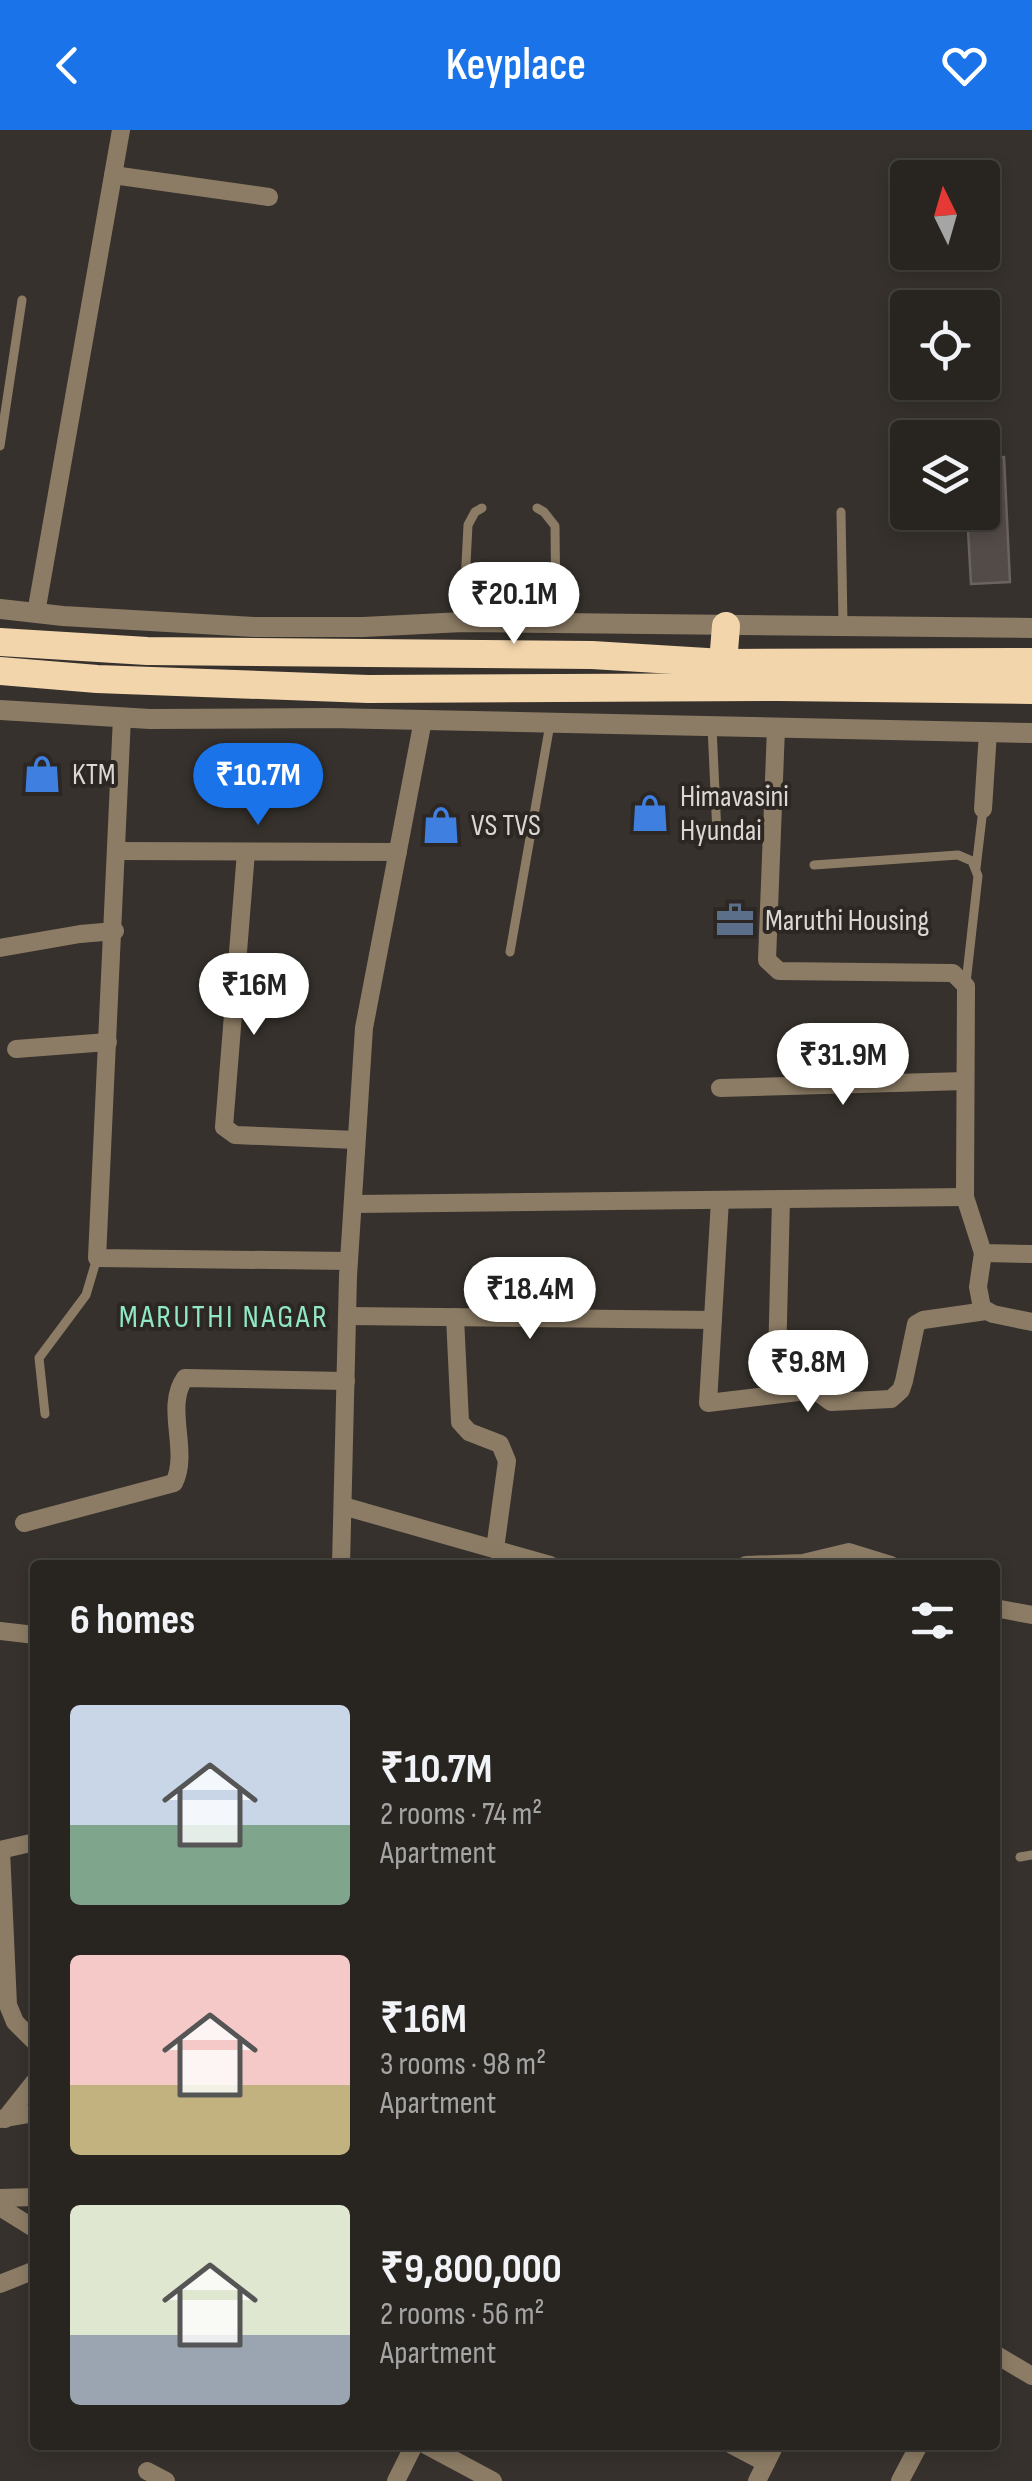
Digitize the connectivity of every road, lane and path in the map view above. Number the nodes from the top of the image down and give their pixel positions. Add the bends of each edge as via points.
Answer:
1 (121, 130) edge
2 (113, 175) junction
3 (269, 196) dead end
4 (22, 300) dead end
5 (0, 446) edge
6 (482, 508) dead end
7 (537, 508) dead end
8 (841, 512) dead end
9 (0, 609) edge
10 (36, 613) junction
11 (463, 622) junction
12 (556, 622) junction
13 (726, 626) junction
14 (843, 627) junction
15 (1032, 628) edge
16 (0, 642) edge
17 (723, 662) junction
18 (1032, 662) edge
19 (0, 672) edge
20 (1032, 690) edge
21 (0, 710) edge
22 (122, 717) junction
23 (423, 720) junction
24 (550, 724) junction
25 (712, 727) junction
26 (776, 728) junction
27 (988, 732) junction
28 (1032, 733) edge
29 (984, 808) joint
30 (717, 834) dead end
31 (118, 851) junction
32 (246, 852) junction
33 (398, 852) junction
34 (814, 864) dead end
35 (976, 868) junction
36 (115, 932) junction
37 (0, 948) edge
38 (510, 952) dead end
39 (966, 986) junction
40 (108, 1042) junction
41 (16, 1049) dead end
42 (965, 1080) junction
43 (720, 1088) dead end
44 (356, 1140) junction
45 (965, 1197) junction
46 (781, 1199) junction
47 (720, 1200) junction
48 (352, 1204) junction
49 (983, 1252) junction
50 (1032, 1254) edge
51 (97, 1258) junction
52 (350, 1260) junction
53 (986, 1311) junction
54 (348, 1316) junction
55 (454, 1317) junction
56 (713, 1320) junction
57 (1032, 1322) edge
58 (346, 1382) junction
59 (815, 1390) junction
60 (45, 1414) dead end
61 (343, 1506) junction
62 (24, 1522) dead end
63 (495, 1550) junction
64 (341, 1560) edge
65 (532, 1560) edge
66 (816, 1560) edge
67 (875, 1560) edge
68 (1000, 1609) edge
69 (1032, 1615) edge
70 (0, 1631) edge
71 (30, 1634) edge
72 (30, 1843) edge
73 (0, 1850) edge
74 (1032, 1855) edge
75 (1020, 1857) dead end
76 (8, 2023) edge
77 (30, 2038) edge
78 (30, 2087) edge
79 (30, 2114) edge
80 (3, 2119) edge
81 (30, 2197) edge
82 (0, 2198) edge
83 (0, 2207) edge
84 (30, 2226) edge
85 (30, 2272) edge
86 (0, 2284) edge
87 (1000, 2357) edge
88 (1032, 2376) edge
89 (412, 2450) edge
90 (435, 2450) edge
91 (741, 2450) edge
92 (773, 2450) edge
93 (916, 2450) edge
94 (766, 2464) junction
95 (146, 2471) dead end
96 (166, 2481) edge
97 (396, 2481) edge
98 (492, 2481) edge
99 (756, 2481) edge
100 (900, 2481) edge

1 - 2 street
2 - 3 street
2 - 10 street
4 - 5 lane
6 - 11 lane via 468,525
7 - 12 lane via 555,526
8 - 14 lane
9 - 10 street
10 - 11 street via 254,627
11 - 12 street
12 - 13 street
13 - 14 street
13 - 17 highway
14 - 15 street
16 - 17 highway
17 - 18 highway
19 - 20 highway via 351,689
21 - 22 street
22 - 23 street
22 - 31 street
23 - 24 street
23 - 33 street
24 - 25 street
24 - 38 lane
25 - 26 street
25 - 30 lane
26 - 27 street
26 - 39 street via 767,960 780,970 953,973
27 - 28 street
27 - 29 street
29 - 35 lane
31 - 32 street
31 - 36 street
32 - 33 street
32 - 44 street via 224,1127 235,1136
33 - 44 street via 364,1028
34 - 35 lane via 958,855
35 - 39 lane
36 - 37 street
36 - 40 street
39 - 42 street
40 - 41 street
40 - 51 street
42 - 43 street
42 - 45 street
44 - 48 street
45 - 46 street
45 - 49 street
46 - 47 street
46 - 59 street via 778,1362
47 - 48 street
47 - 56 street
48 - 52 street
49 - 50 street
49 - 53 street via 978,1287
51 - 52 street
51 - 60 lane via 86,1295 39,1358
52 - 54 street
53 - 57 street
53 - 59 street via 916,1324 904,1380 891,1399 831,1402
54 - 55 street
54 - 58 street
55 - 56 street
55 - 63 street via 460,1422 500,1444 507,1461
56 - 59 street via 708,1403
58 - 61 street
58 - 62 street via 185,1378 178,1391 180,1466 174,1483
61 - 63 street
61 - 64 street
63 - 65 street
66 - 67 street via 849,1552
68 - 69 street
70 - 71 street
72 - 73 street
73 - 76 street
74 - 75 lane
76 - 77 street
78 - 80 street
79 - 80 street
81 - 82 street
83 - 84 street
85 - 86 street
87 - 88 street
89 - 97 street
90 - 98 street
91 - 94 street
92 - 94 street
93 - 100 street
94 - 99 street
95 - 96 street

